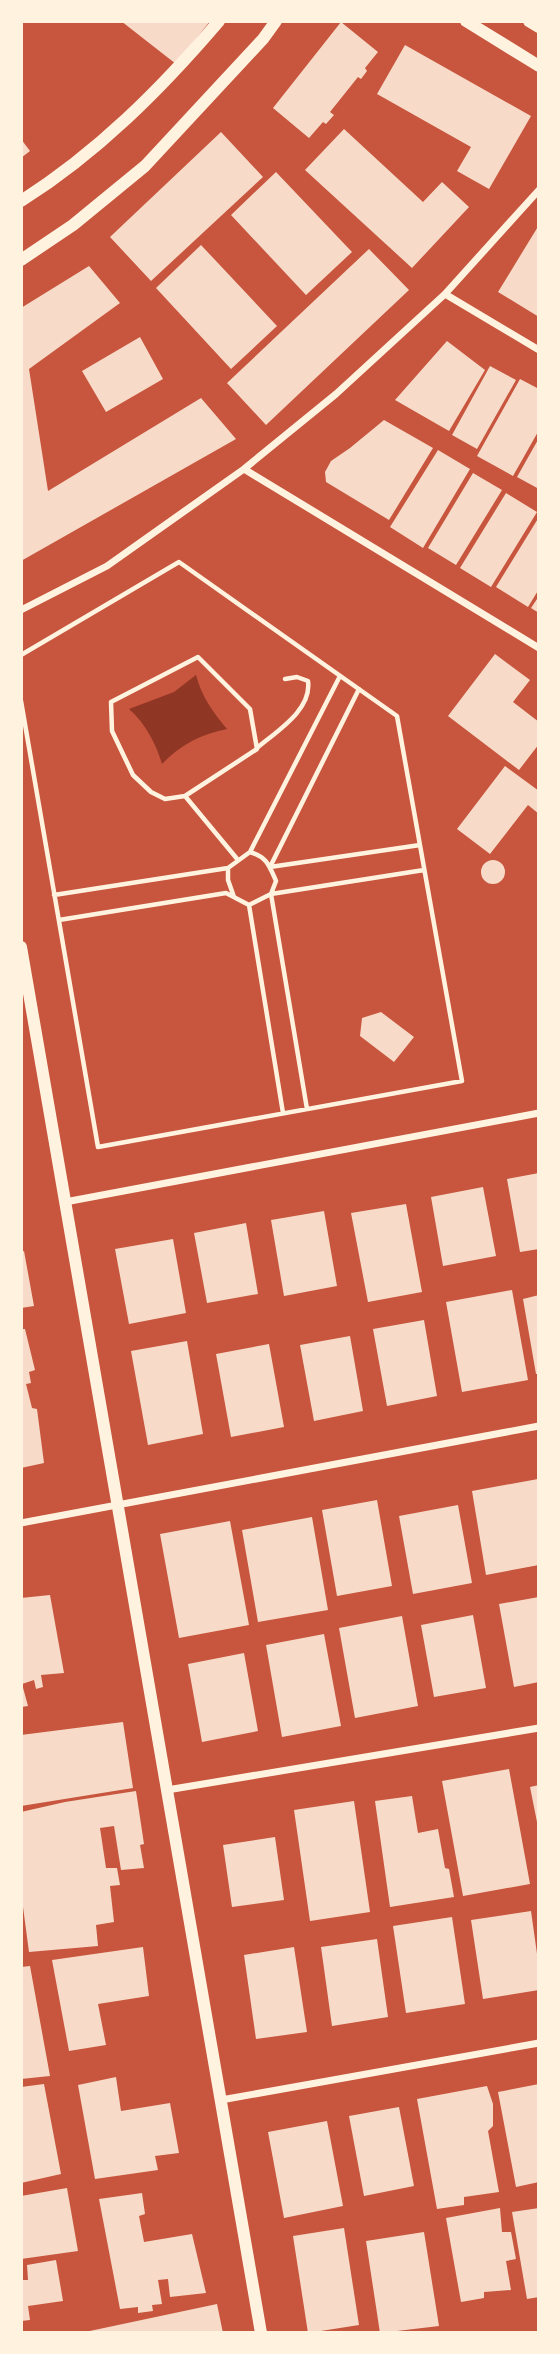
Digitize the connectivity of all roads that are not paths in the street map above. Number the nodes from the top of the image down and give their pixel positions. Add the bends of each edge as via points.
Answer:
1 (219, 21) edge
2 (276, 21) edge
3 (466, 21) edge
4 (529, 21) edge
5 (539, 27) edge
6 (539, 66) edge
7 (539, 190) edge
8 (21, 201) edge
9 (21, 261) edge
10 (445, 294) junction
11 (539, 350) edge
12 (244, 469) junction
13 (21, 610) edge
14 (539, 648) edge
15 (21, 947) edge
16 (539, 1114) edge
17 (65, 1202) junction
18 (539, 1426) edge
19 (118, 1506) junction
20 (21, 1523) edge
21 (539, 1728) edge
22 (167, 1790) junction
23 (539, 2043) edge
24 (220, 2099) junction
25 (261, 2333) edge

1 - 8 street via 122,124 58,178
2 - 9 street via 145,166
3 - 6 street
4 - 5 street
7 - 10 street
10 - 11 street
10 - 12 street via 336,394
12 - 13 street via 107,566
12 - 14 street
15 - 17 street
16 - 17 street
17 - 19 street
18 - 19 street
19 - 20 street
19 - 22 street
21 - 22 street
22 - 24 street
23 - 24 street
24 - 25 street

